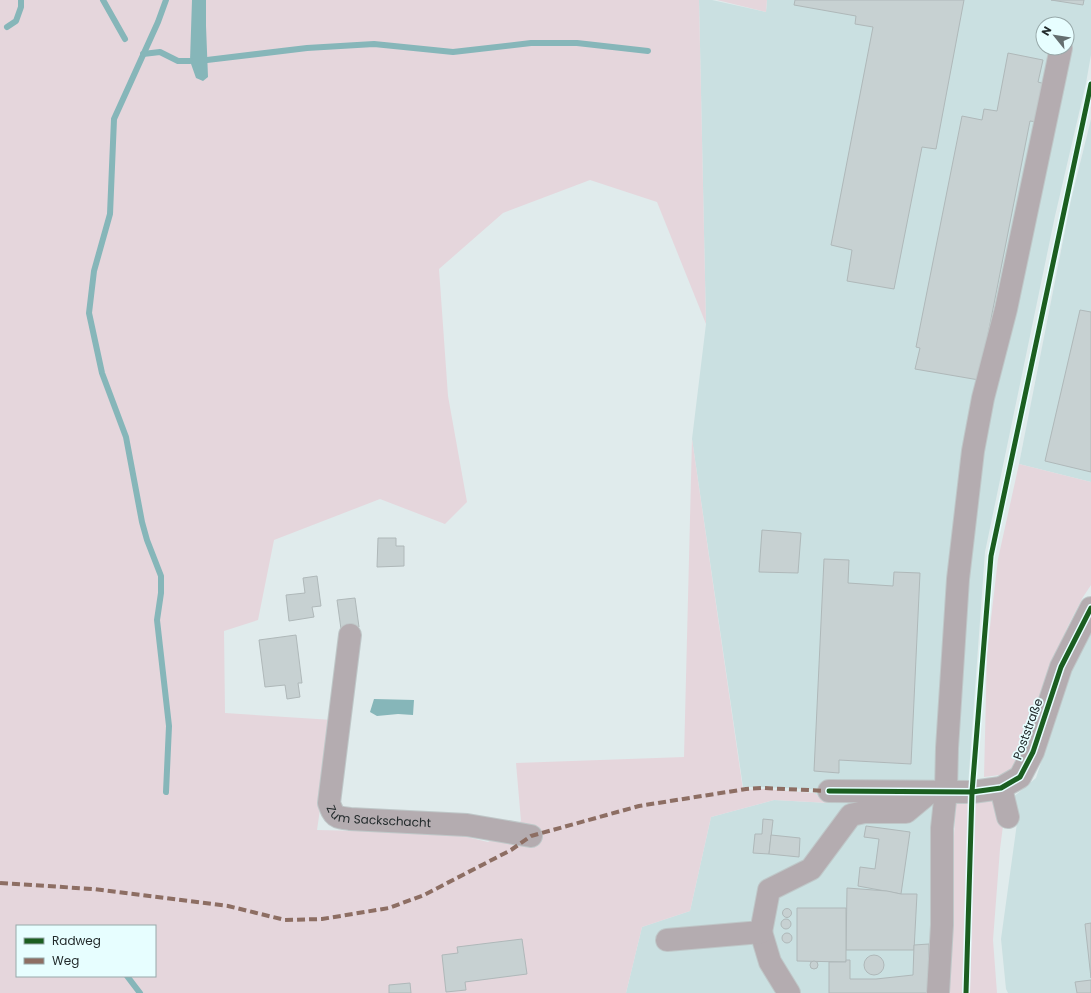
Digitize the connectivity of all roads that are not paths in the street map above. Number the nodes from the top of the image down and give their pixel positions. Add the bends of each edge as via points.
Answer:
1 (1059, 56) edge
2 (1091, 608) edge
3 (350, 635) dead end
4 (1001, 788) junction
5 (829, 791) dead end
6 (937, 792) junction
7 (1008, 817) dead end
8 (531, 836) dead end
9 (761, 932) junction
10 (667, 940) dead end
11 (789, 993) edge
12 (938, 993) edge

1 - 6 street via 1008,301 972,451 958,579 948,740
2 - 4 street, Poststraße via 1061,667 1033,752 1020,777
3 - 8 street, Zum Sackschacht via 329,803 338,818 467,825
4 - 6 street, Poststraße via 972,792
4 - 7 street
5 - 6 street
6 - 9 street via 906,812 864,812 851,815 811,869 769,890
6 - 12 street via 942,828 942,925
9 - 10 street
9 - 11 street via 770,962

